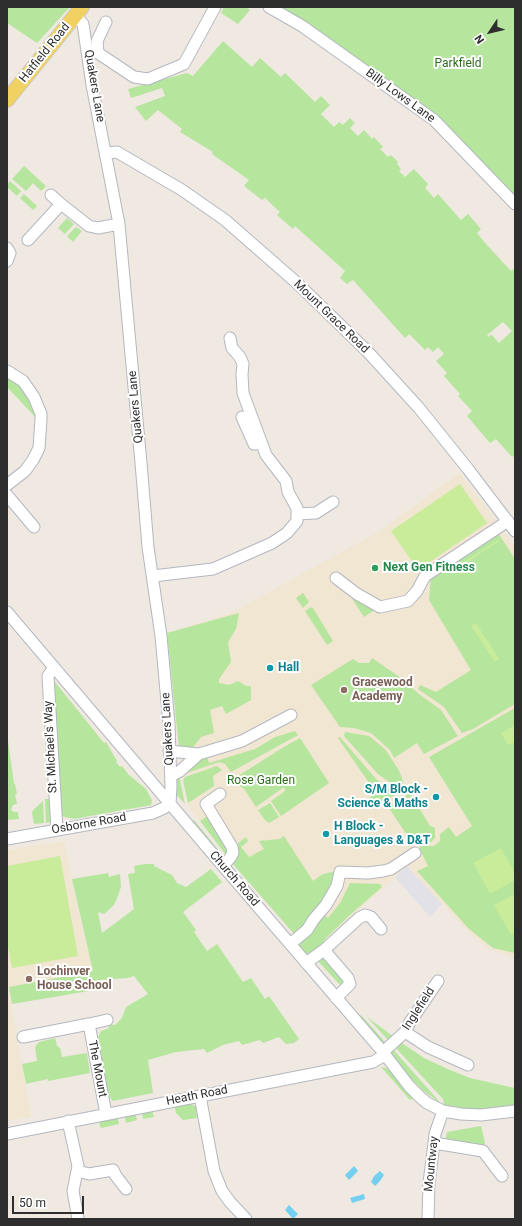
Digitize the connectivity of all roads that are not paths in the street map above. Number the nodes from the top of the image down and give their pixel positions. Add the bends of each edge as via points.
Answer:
1 (216, 7) edge
2 (268, 7) edge
3 (79, 11) edge
4 (106, 22) dead end
5 (7, 100) edge
6 (106, 153) junction
7 (51, 195) dead end
8 (61, 204) junction
9 (515, 204) edge
10 (119, 224) junction
11 (28, 240) dead end
12 (7, 248) edge
13 (7, 261) edge
14 (230, 338) dead end
15 (7, 371) edge
16 (242, 417) dead end
17 (261, 443) junction
18 (7, 485) edge
19 (7, 495) edge
20 (333, 502) dead end
21 (297, 514) junction
22 (508, 521) junction
23 (34, 527) dead end
24 (515, 531) edge
25 (153, 576) junction
26 (336, 578) dead end
27 (7, 612) edge
28 (54, 667) junction
29 (291, 715) dead end
30 (169, 751) junction
31 (199, 754) junction
32 (171, 776) junction
33 (220, 794) dead end
34 (170, 804) junction
35 (57, 830) junction
36 (7, 839) edge
37 (415, 853) dead end
38 (222, 866) junction
39 (381, 929) dead end
40 (290, 944) junction
41 (324, 950) junction
42 (306, 963) junction
43 (438, 981) dead end
44 (336, 998) junction
45 (106, 1020) dead end
46 (89, 1024) junction
47 (405, 1032) junction
48 (23, 1037) dead end
49 (384, 1054) junction
50 (468, 1065) dead end
51 (200, 1096) junction
52 (443, 1111) junction
53 (515, 1111) edge
54 (106, 1114) junction
55 (68, 1122) junction
56 (7, 1134) edge
57 (434, 1143) junction
58 (78, 1171) junction
59 (502, 1176) dead end
60 (126, 1189) dead end
61 (78, 1219) edge
62 (246, 1219) edge
63 (428, 1219) edge

1 - 4 street via 184,64 148,79 134,78 98,53 97,41
2 - 9 street, Billy Lows Lane via 302,26 434,120
3 - 5 main road, Hatfield Road
3 - 6 street, Quakers Lane
6 - 10 street, Quakers Lane
6 - 22 street, Mount Grace Road via 116,152 182,190 225,220 297,283 368,352 419,408
7 - 8 street
8 - 10 street via 89,226 98,228
8 - 11 street
10 - 25 street, Quakers Lane via 148,547
12 - 13 street via 10,253
14 - 17 street via 232,348 243,364 243,393
15 - 18 street via 23,381 34,397 41,420 39,448 33,460 25,471
16 - 17 street via 254,444
17 - 21 street via 266,455 286,481
19 - 23 street
20 - 21 street via 316,513
21 - 25 street via 297,521 288,533 247,555 213,569
22 - 24 street, Mount Grace Road
22 - 26 street via 425,576 408,601 380,606 357,594
25 - 30 street, Quakers Lane via 161,636
27 - 28 street, Church Road
28 - 34 street, Church Road
28 - 35 street, St. Michael's Way via 48,676
29 - 31 street via 242,741
30 - 31 street
30 - 32 street, Quakers Lane
31 - 32 street
32 - 34 street, Quakers Lane
33 - 38 street via 206,804 232,847 230,858
34 - 35 street, Osborne Road via 153,813
34 - 38 street, Church Road
35 - 36 street, Osborne Road
37 - 40 street via 391,869 368,873 340,872 337,886 326,905 307,930
38 - 40 street, Church Road
39 - 41 street via 371,917 365,915
40 - 42 street, Church Road
41 - 42 street
41 - 44 street via 348,978 350,984
42 - 44 street, Church Road
43 - 47 street, Inglefield
44 - 49 street, Church Road
45 - 46 street, The Mount
46 - 48 street, The Mount
46 - 54 street, The Mount
47 - 49 street, Inglefield
47 - 50 street via 428,1047
49 - 51 street, Heath Road via 373,1062
49 - 52 street, Church Road via 420,1097
51 - 54 street, Heath Road
51 - 62 street via 214,1171 222,1191
52 - 53 street, Church Road via 481,1115
52 - 57 street, Mountway
54 - 55 street, Heath Road
55 - 56 street, Heath Road
55 - 58 street
57 - 59 street via 483,1151
57 - 63 street, Mountway
58 - 60 street via 89,1174 113,1170
58 - 61 street via 73,1191

